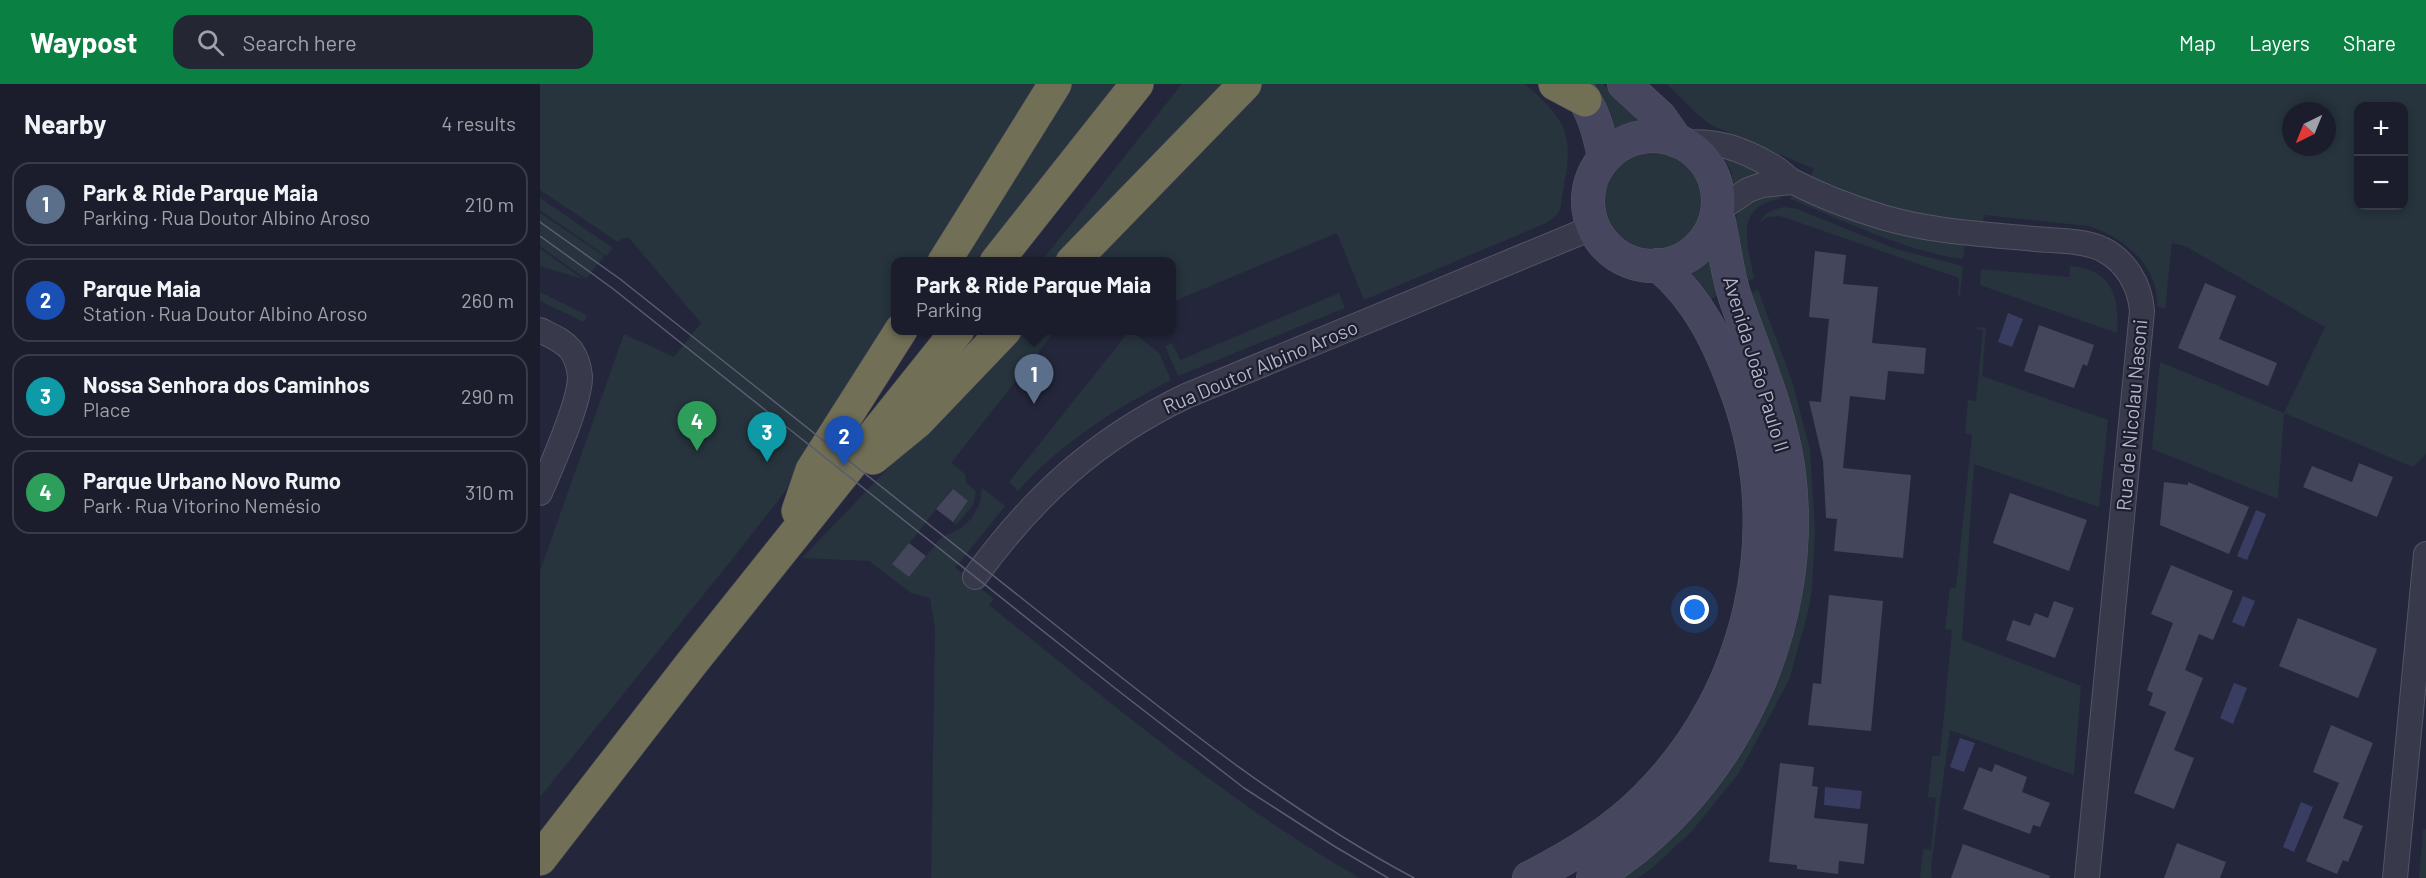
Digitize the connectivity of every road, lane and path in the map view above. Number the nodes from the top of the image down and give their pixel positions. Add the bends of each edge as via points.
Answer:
1 (1055, 84) edge
2 (1137, 84) edge
3 (1153, 84) edge
4 (1245, 84) edge
5 (1555, 84) edge
6 (1624, 84) edge
7 (1579, 92) edge
8 (1680, 142) junction
9 (1604, 158) junction
10 (1792, 182) junction
11 (1717, 212) junction
12 (1594, 227) junction
13 (947, 257) edge
14 (999, 257) edge
15 (1016, 257) edge
16 (1076, 257) edge
17 (1658, 265) junction
18 (540, 330) edge
19 (898, 335) edge
20 (937, 335) edge
21 (954, 335) edge
22 (1000, 335) edge
23 (540, 493) edge
24 (810, 505) junction
25 (2426, 554) edge
26 (975, 577) dead end
27 (540, 833) edge
28 (540, 859) edge
29 (1529, 878) edge
30 (1593, 878) edge
31 (2087, 878) edge
32 (2395, 878) edge

1 - 13 highway
2 - 14 highway
3 - 15 highway
4 - 16 highway
5 - 7 highway
6 - 8 main road
7 - 9 main road via 1596,121
8 - 9 main road via 1658,136 1638,137
8 - 10 street, Rua de Nicolau Nasoni via 1722,143 1773,167
8 - 11 main road via 1700,156 1712,175 1718,196
9 - 12 main road via 1590,186 1588,207
10 - 11 street, Rua de Nicolau Nasoni via 1748,190
10 - 31 street, Rua de Nicolau Nasoni via 1869,213 1916,226 2088,244 2108,252 2134,281 2142,311
11 - 17 main road via 1706,238 1693,252
11 - 30 main road, Avenida João Paulo II via 1734,294 1771,397 1788,466 1791,539 1784,596 1762,676 1722,753 1666,822
12 - 17 main road via 1620,257
12 - 26 street, Rua Doutor Albino Aroso via 1148,414 1068,471 1028,511
17 - 29 main road, Avenida João Paulo II via 1692,298 1722,353 1744,412 1760,500 1759,552 1752,598 1727,678 1707,719 1671,771 1619,823
18 - 23 street via 572,351 580,377 576,398
19 - 24 highway via 812,470
20 - 24 highway
21 - 24 highway
22 - 24 highway via 917,422
24 - 27 highway
24 - 28 highway
25 - 32 street

